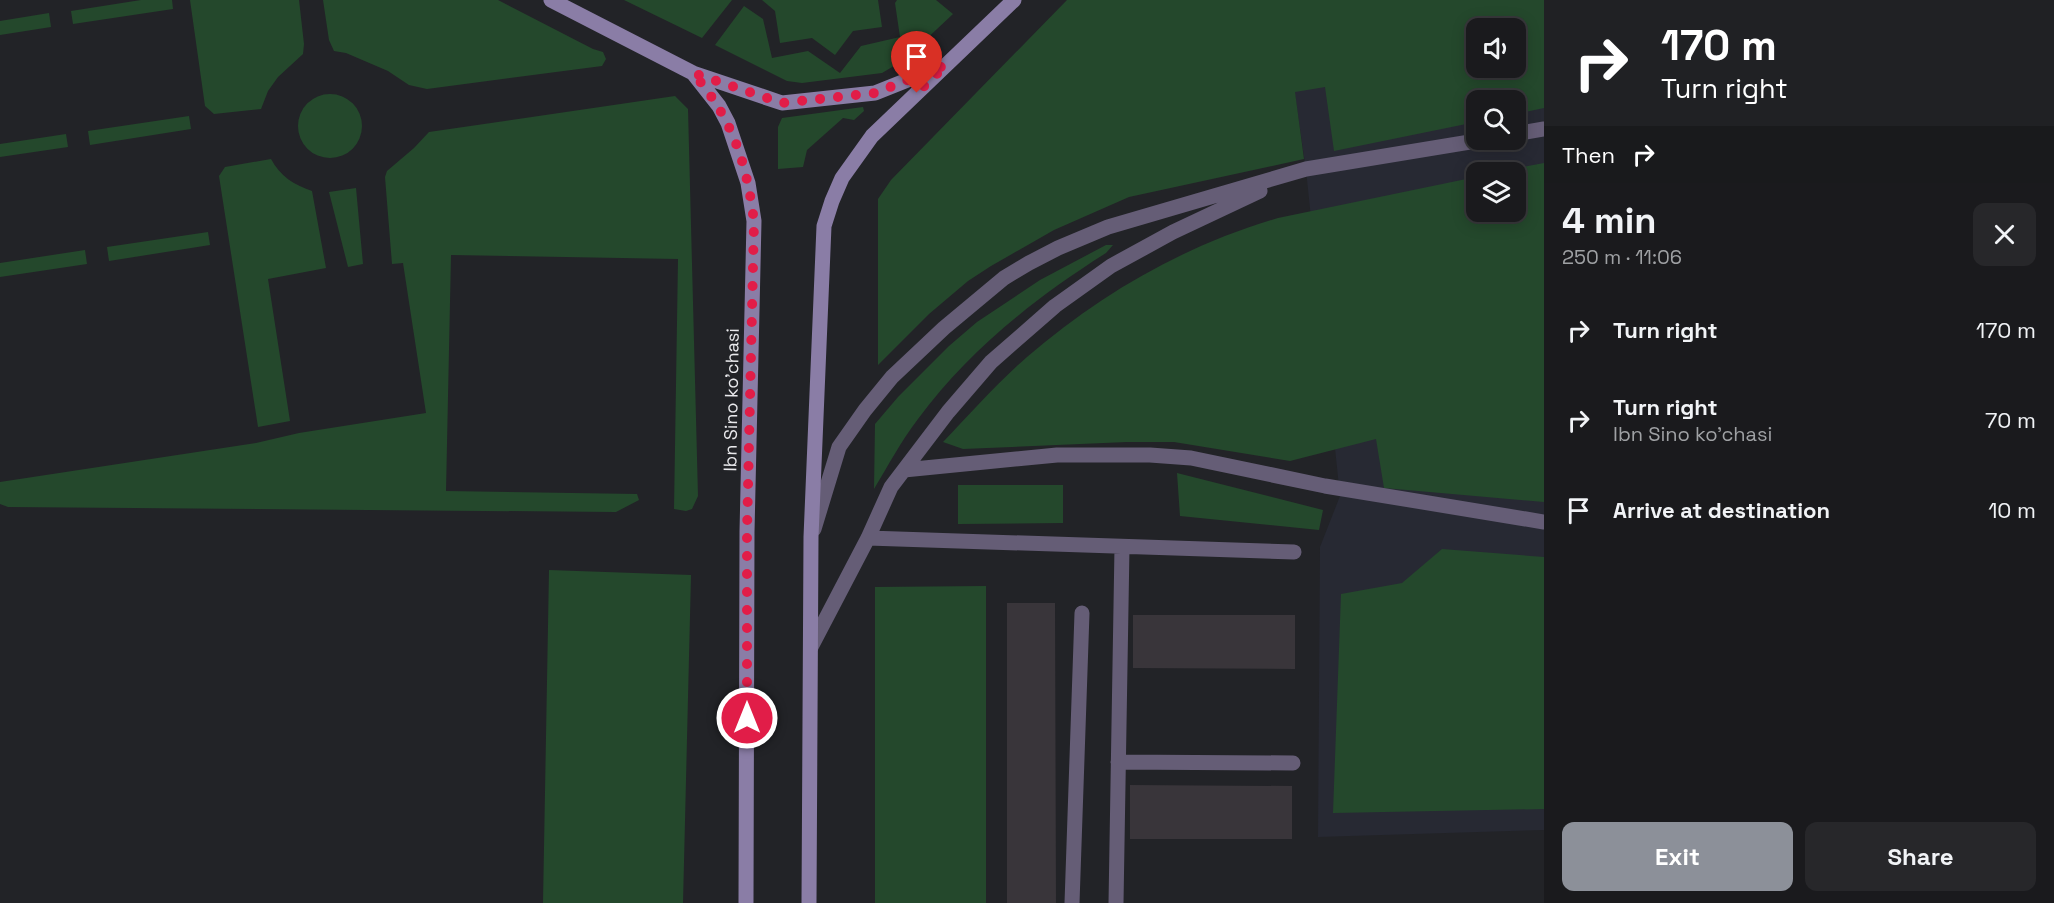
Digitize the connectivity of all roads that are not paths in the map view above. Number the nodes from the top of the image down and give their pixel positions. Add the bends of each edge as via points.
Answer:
1 (551, 0) edge
2 (1014, 0) edge
3 (946, 65) junction
4 (693, 73) junction
5 (1544, 129) edge
6 (1526, 132) edge
7 (1466, 143) edge
8 (1306, 170) junction
9 (904, 470) junction
10 (1544, 522) edge
11 (812, 537) junction
12 (868, 538) junction
13 (1122, 547) junction
14 (1294, 552) dead end
15 (1082, 613) dead end
16 (811, 647) junction
17 (1118, 762) junction
18 (1293, 763) dead end
19 (746, 903) edge
20 (809, 903) edge
21 (1072, 903) edge
22 (1116, 903) edge

1 - 4 main road, Ibn Sino ko'chasi
2 - 3 main road
3 - 4 main road via 875,93 782,103
3 - 11 main road via 856,156 842,178 824,226
4 - 19 main road, Ibn Sino ko'chasi via 728,123 748,183 754,222 747,544
5 - 6 lane
7 - 8 lane
8 - 9 lane via 1173,232 1111,266 1055,306 991,362
8 - 11 lane via 1108,227 1058,248 1004,278 917,352 865,410 839,447
9 - 10 lane via 1057,455 1181,457 1325,486
9 - 12 lane via 891,488
11 - 16 main road
12 - 13 lane
12 - 16 lane
13 - 14 lane
13 - 17 lane
15 - 21 lane
16 - 20 main road
17 - 18 lane
17 - 22 lane

